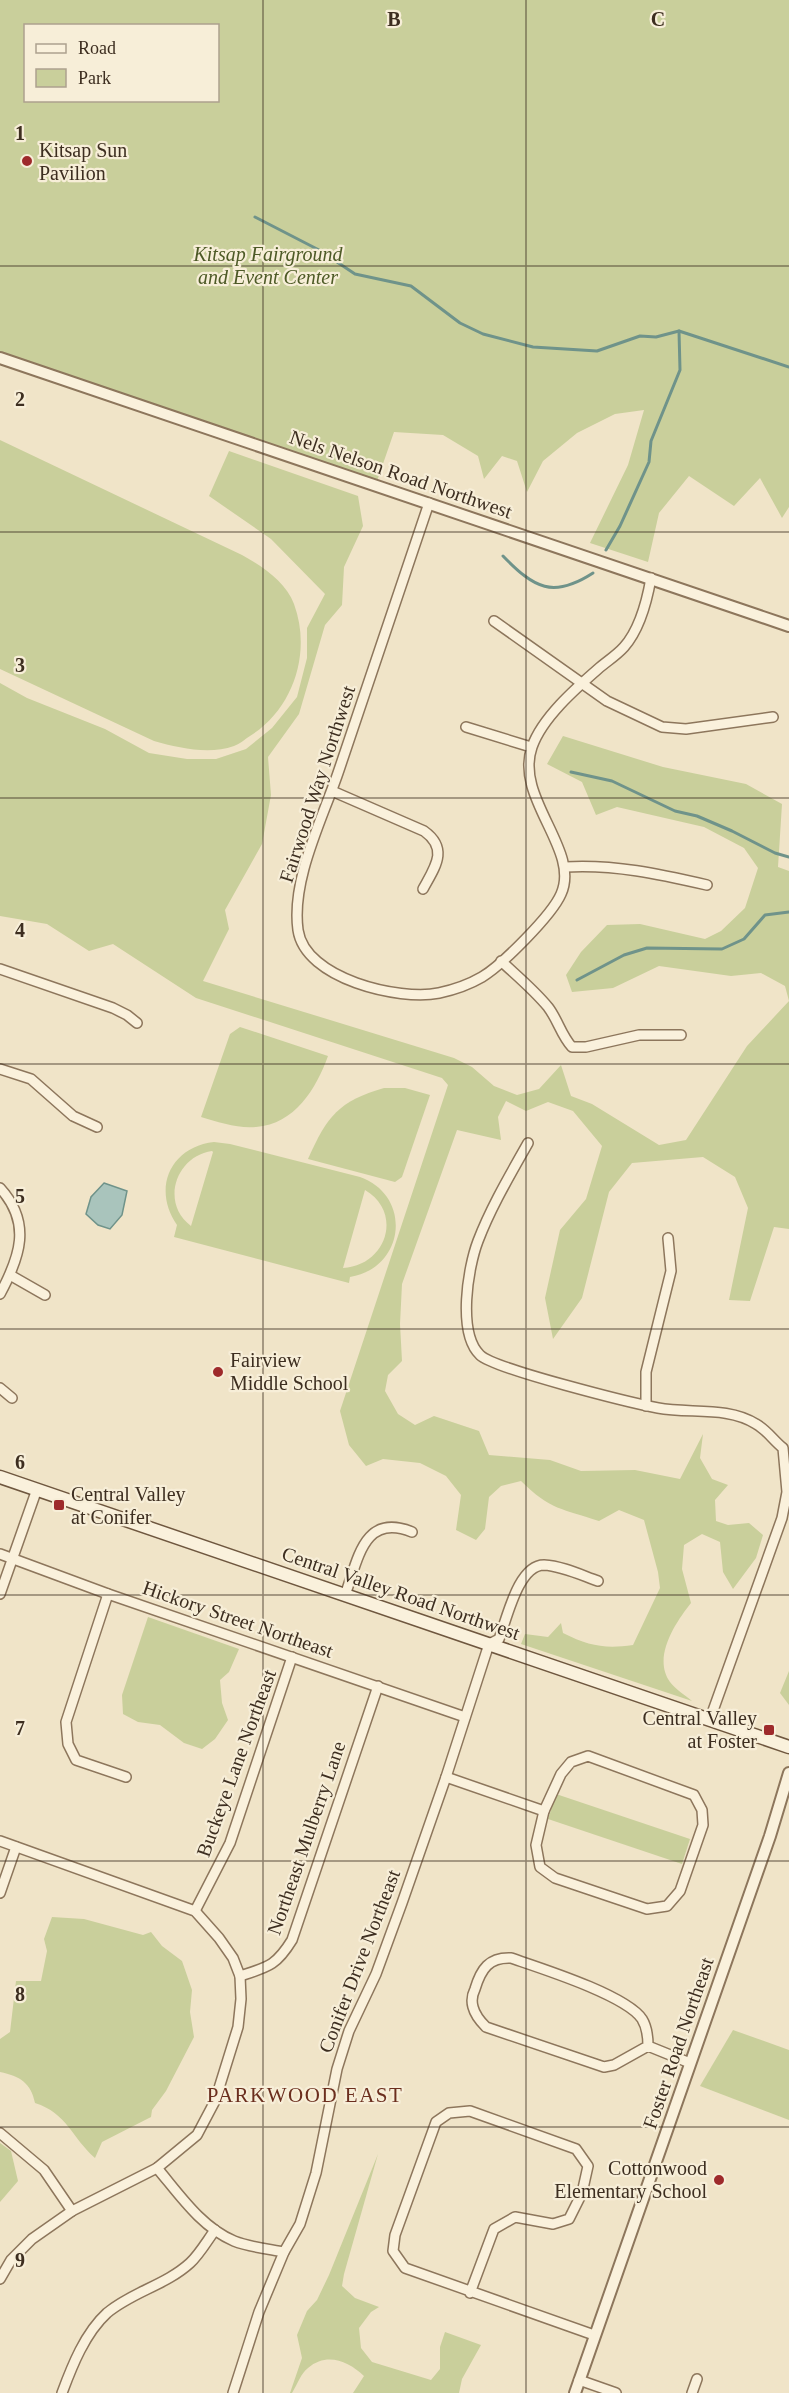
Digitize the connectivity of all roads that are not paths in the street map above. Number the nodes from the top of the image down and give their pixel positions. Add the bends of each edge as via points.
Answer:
1 (0, 358) edge
2 (429, 503) junction
3 (651, 578) junction
4 (494, 621) dead end
5 (789, 626) edge
6 (582, 683) junction
7 (773, 717) dead end
8 (466, 727) dead end
9 (531, 747) junction
10 (332, 791) junction
11 (565, 867) junction
12 (707, 885) dead end
13 (423, 889) dead end
14 (501, 961) junction
15 (0, 969) edge
16 (137, 1023) dead end
17 (681, 1035) dead end
18 (0, 1069) edge
19 (97, 1127) dead end
20 (528, 1143) dead end
21 (0, 1188) edge
22 (668, 1238) dead end
23 (10, 1275) junction
24 (0, 1294) edge
25 (45, 1295) dead end
26 (0, 1388) edge
27 (12, 1398) dead end
28 (646, 1406) junction
29 (786, 1445) edge
30 (0, 1477) edge
31 (37, 1490) junction
32 (412, 1532) dead end
33 (0, 1554) edge
34 (12, 1560) junction
35 (598, 1581) dead end
36 (0, 1594) edge
37 (108, 1594) junction
38 (345, 1595) junction
39 (489, 1644) junction
40 (292, 1657) junction
41 (378, 1686) junction
42 (465, 1717) junction
43 (710, 1719) junction
44 (789, 1747) edge
45 (789, 1773) edge
46 (126, 1777) dead end
47 (446, 1777) junction
48 (544, 1811) junction
49 (0, 1841) edge
50 (16, 1847) junction
51 (0, 1893) edge
52 (195, 1911) junction
53 (240, 1976) junction
54 (648, 2046) junction
55 (690, 2063) junction
56 (0, 2133) edge
57 (157, 2168) junction
58 (72, 2211) junction
59 (215, 2230) junction
60 (284, 2252) junction
61 (0, 2279) edge
62 (470, 2293) junction
63 (594, 2335) junction
64 (697, 2379) dead end
65 (579, 2380) junction
66 (62, 2393) edge
67 (233, 2393) edge
68 (575, 2393) edge
69 (616, 2393) edge
70 (692, 2393) edge

1 - 2 street, Nels Nelson Road Northwest
2 - 3 street, Nels Nelson Road Northwest
2 - 10 street, Fairwood Way Northwest
3 - 5 street, Nels Nelson Road Northwest
3 - 6 street via 642,615 625,647
4 - 6 street
6 - 7 street via 607,701 662,727 686,729
6 - 9 street via 556,709
8 - 9 street
9 - 11 street via 530,784
10 - 13 street via 434,839 437,862
10 - 14 street, Fairwood Way Northwest via 302,873 298,899 298,930 311,954 353,982 412,995 448,991 483,977
11 - 12 street via 619,867
11 - 14 street, Fairwood Way Northwest via 564,885 555,905
14 - 17 street via 548,1007 572,1047 639,1035
15 - 16 street via 113,1008
18 - 19 street via 31,1079 73,1116
20 - 28 street via 478,1241 470,1269 466,1314 470,1341 480,1355 512,1369
21 - 23 street via 15,1208 20,1224 16,1260
22 - 28 street via 670,1271 646,1372
23 - 24 street
23 - 25 street
26 - 27 street
28 - 29 street via 743,1418
29 - 43 street via 788,1492 782,1518
30 - 31 main road, Central Valley Road Northwest
31 - 34 street
31 - 38 main road, Central Valley Road Northwest
32 - 38 street via 386,1527 370,1534
33 - 34 street, Hickory Street Northeast
34 - 36 street
34 - 37 street, Hickory Street Northeast
35 - 39 street, Conifer Drive Northeast via 562,1568 535,1566 521,1581 500,1639
37 - 40 street, Hickory Street Northeast
37 - 46 street via 66,1722 68,1744 76,1760
38 - 39 main road, Central Valley Road Northwest
39 - 42 street, Conifer Drive Northeast
39 - 43 main road, Central Valley Road Northwest
40 - 41 street, Hickory Street Northeast
40 - 52 street, Buckeye Lane Northeast via 230,1842
41 - 42 street, Hickory Street Northeast
41 - 53 street, Northeast Mulberry Lane via 292,1940 280,1959
42 - 47 street, Conifer Drive Northeast
43 - 44 main road, Central Valley Road Northwest
45 - 55 street, Foster Road Northeast
47 - 48 street
47 - 60 street, Conifer Drive Northeast via 376,1974 337,2069 316,2173 300,2224
48 - 48 street via 561,1773 571,1762 588,1756 694,1794 704,1825 680,1891 667,1906 647,1909 555,1878 540,1867 536,1845
49 - 50 street
50 - 51 street
50 - 52 street
52 - 53 street via 224,1945
53 - 57 street via 238,2026 215,2101 197,2135
54 - 54 street via 648,2034 634,2011 583,1983 511,1958 491,1962 480,1974 472,2005 486,2026 604,2067
54 - 55 street
55 - 63 street, Foster Road Northeast
56 - 58 street via 44,2170
57 - 58 street
57 - 59 street
58 - 61 street via 32,2239 11,2260
59 - 60 street via 234,2241
59 - 66 street via 190,2263 169,2278 128,2297 105,2315 87,2337
60 - 67 street, Conifer Drive Northeast via 259,2312
62 - 62 street via 494,2229 514,2217 553,2224 569,2219 582,2193 588,2166 576,2149 470,2110 449,2113 436,2122 395,2235 393,2251 405,2268
62 - 63 street
63 - 65 street, Foster Road Northeast
64 - 70 street
65 - 68 street, Foster Road Northeast
65 - 69 street

